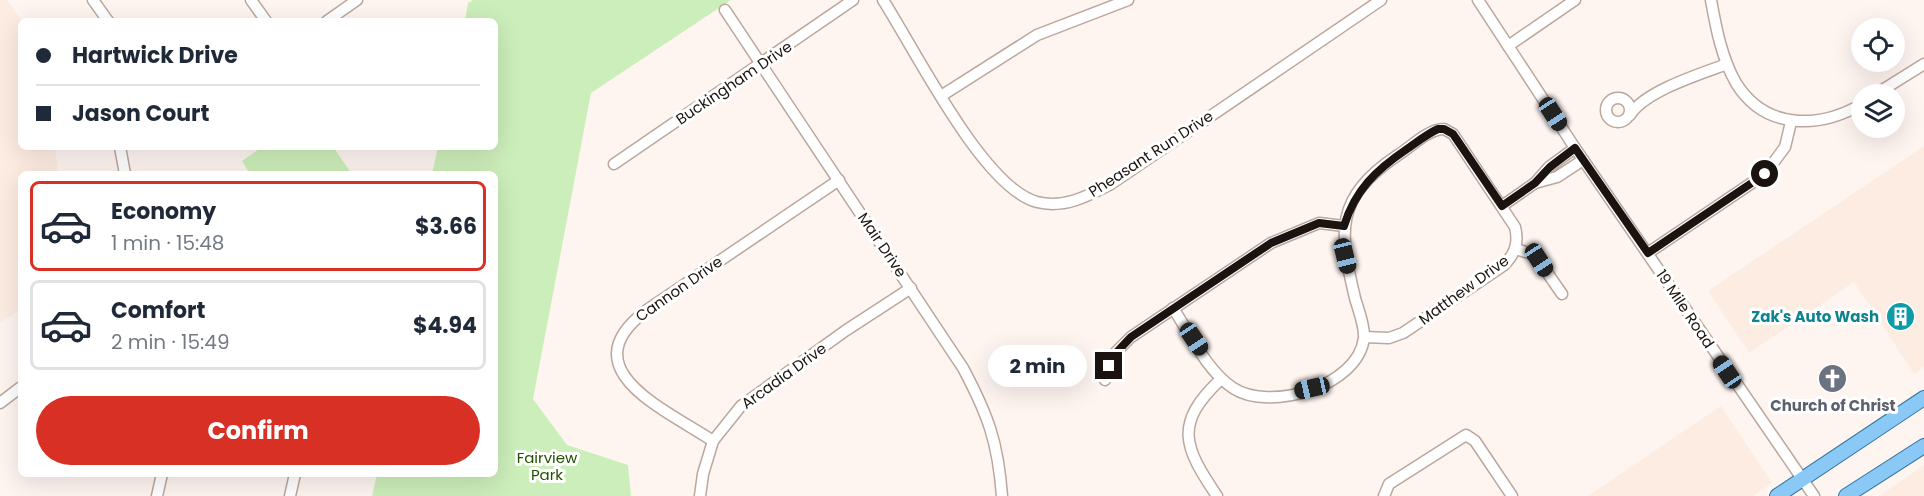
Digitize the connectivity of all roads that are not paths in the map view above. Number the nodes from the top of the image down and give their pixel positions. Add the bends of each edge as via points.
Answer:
1 (93, 0) edge
2 (251, 0) edge
3 (357, 0) edge
4 (853, 0) edge
5 (883, 0) edge
6 (1128, 0) edge
7 (1381, 0) edge
8 (1478, 0) edge
9 (1575, 0) edge
10 (1711, 0) edge
11 (725, 10) dead end
12 (106, 18) edge
13 (264, 18) edge
14 (331, 18) edge
15 (1508, 46) junction
16 (1727, 64) junction
17 (1924, 64) edge
18 (761, 65) junction
19 (1892, 84) edge
20 (940, 96) junction
21 (1626, 100) junction
22 (1640, 103) junction
23 (1851, 109) edge
24 (1630, 115) junction
25 (1791, 122) junction
26 (1575, 148) junction
27 (121, 150) edge
28 (1583, 160) junction
29 (614, 164) dead end
30 (124, 171) edge
31 (838, 180) junction
32 (1535, 183) junction
33 (1502, 206) junction
34 (1344, 226) junction
35 (1516, 249) junction
36 (1648, 253) junction
37 (911, 288) junction
38 (1562, 294) dead end
39 (1173, 308) junction
40 (1364, 337) junction
41 (1221, 379) junction
42 (1105, 380) dead end
43 (18, 389) edge
44 (1924, 398) edge
45 (0, 403) edge
46 (713, 441) junction
47 (1924, 446) edge
48 (161, 477) edge
49 (295, 477) edge
50 (1802, 479) junction
51 (157, 496) edge
52 (290, 496) edge
53 (700, 496) edge
54 (1002, 496) edge
55 (1217, 496) edge
56 (1384, 496) edge
57 (1512, 496) edge
58 (1778, 496) edge
59 (1814, 496) edge
60 (1846, 496) edge

1 - 12 street
2 - 13 street
3 - 14 street
4 - 18 street, Buckingham Drive
5 - 20 street, Pheasant Run Drive
6 - 20 street via 1037,35
7 - 20 street, Pheasant Run Drive via 1111,184 1074,201 1038,202 1014,191 991,168
8 - 15 street, 19 Mile Road
9 - 15 street
10 - 16 street
11 - 18 street, Mair Drive
15 - 26 street, 19 Mile Road
16 - 22 street via 1686,79
16 - 25 street via 1750,101
17 - 19 street
18 - 29 street, Buckingham Drive
18 - 31 street, Mair Drive
21 - 22 street
21 - 24 street
21 - 24 street via 1611,100 1607,114 1616,122
22 - 24 street
23 - 25 street via 1821,122
25 - 36 street via 1785,147 1765,174
26 - 28 street, 19 Mile Road
26 - 32 street
27 - 30 street
28 - 32 street via 1557,177
28 - 36 street, 19 Mile Road
31 - 37 street, Mair Drive
31 - 46 street, Cannon Drive via 647,310 624,331 617,345 616,360 623,377
32 - 33 street
33 - 34 street via 1453,134 1438,129 1370,178 1352,203
33 - 35 street, Matthew Drive via 1515,227
34 - 39 street via 1319,223 1271,243
34 - 40 street via 1345,256
35 - 38 street via 1539,260
35 - 40 street, Matthew Drive via 1504,265 1403,333 1389,338
36 - 50 street, 19 Mile Road
37 - 46 street, Arcadia Drive via 754,395 727,420
37 - 54 street, Mair Drive via 963,368 986,413 997,447
39 - 41 street
39 - 42 street via 1124,343
40 - 41 street via 1352,364 1327,384 1265,398 1251,397
41 - 55 street via 1196,406 1190,430 1191,455
43 - 45 street
44 - 50 main road
46 - 53 street, Arcadia Drive
47 - 60 main road
48 - 51 street
49 - 52 street
50 - 58 main road
50 - 59 street, 19 Mile Road
56 - 57 street via 1389,484 1466,435 1475,441

